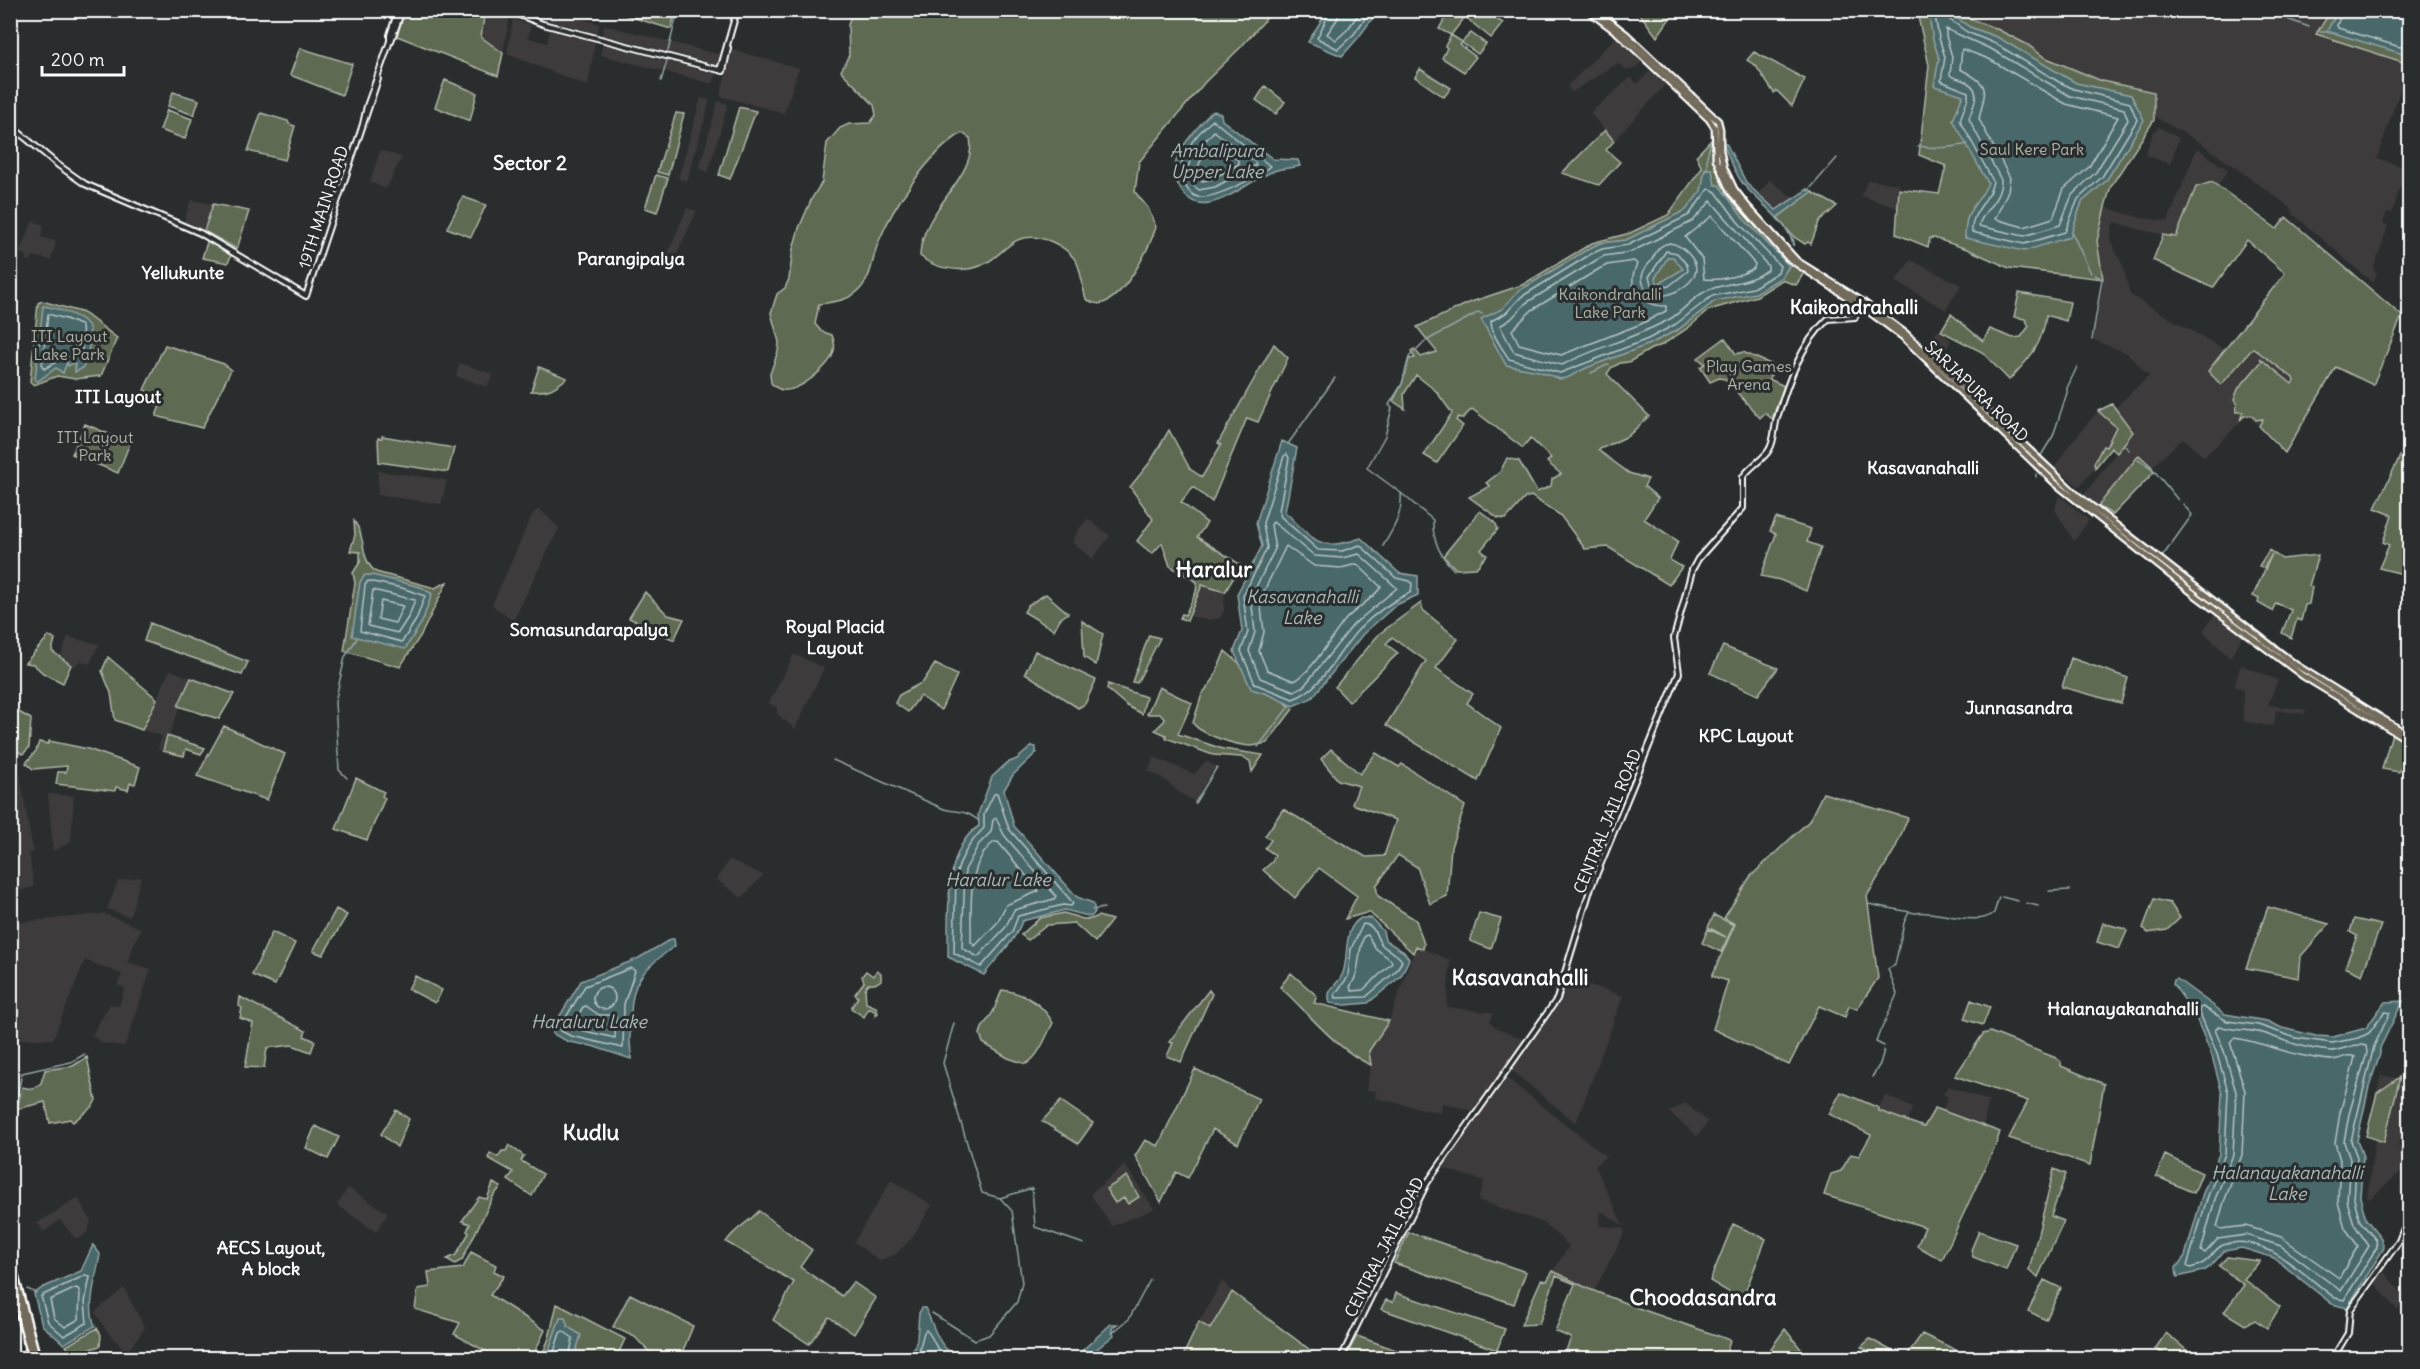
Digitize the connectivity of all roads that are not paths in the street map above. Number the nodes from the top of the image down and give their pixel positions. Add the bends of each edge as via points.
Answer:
1 (400, 10) edge
2 (506, 10) edge
3 (737, 10) edge
4 (1587, 10) edge
5 (1595, 10) edge
6 (1713, 121) junction
7 (10, 125) edge
8 (1859, 305) junction
9 (1956, 385) junction
10 (2086, 506) junction
11 (2389, 725) junction
12 (2409, 736) edge
13 (2409, 741) edge
14 (2409, 1213) edge
15 (10, 1258) edge
16 (10, 1264) edge
17 (10, 1278) edge
18 (10, 1286) edge
19 (34, 1359) edge
20 (1341, 1359) edge
21 (2333, 1359) edge

1 - 7 main road, 19TH MAIN ROAD via 306,296 181,224 85,184
2 - 3 main road via 543,24 722,70
4 - 6 main road via 1618,33
5 - 6 main road via 1626,34
6 - 8 main road, SARJAPURA ROAD via 1716,159 1734,197 1788,258
6 - 9 main road, SARJAPURA ROAD via 1720,129 1721,158 1732,185 1789,253 1884,316 1919,345
8 - 9 main road, SARJAPURA ROAD via 1915,347
8 - 20 main road, CENTRAL JAIL ROAD via 1855,317 1828,319 1807,345 1776,419 1771,447 1743,477 1743,508 1692,570 1674,638 1678,673 1598,869 1557,999 1428,1183
9 - 10 main road, SARJAPURA ROAD
9 - 10 main road, SARJAPURA ROAD via 2054,485
10 - 11 main road, SARJAPURA ROAD via 2288,659
11 - 12 main road, SARJAPURA ROAD
11 - 13 main road, SARJAPURA ROAD
14 - 21 main road via 2399,1241 2350,1310 2348,1333
15 - 19 highway
16 - 19 highway
17 - 19 highway
18 - 19 highway

